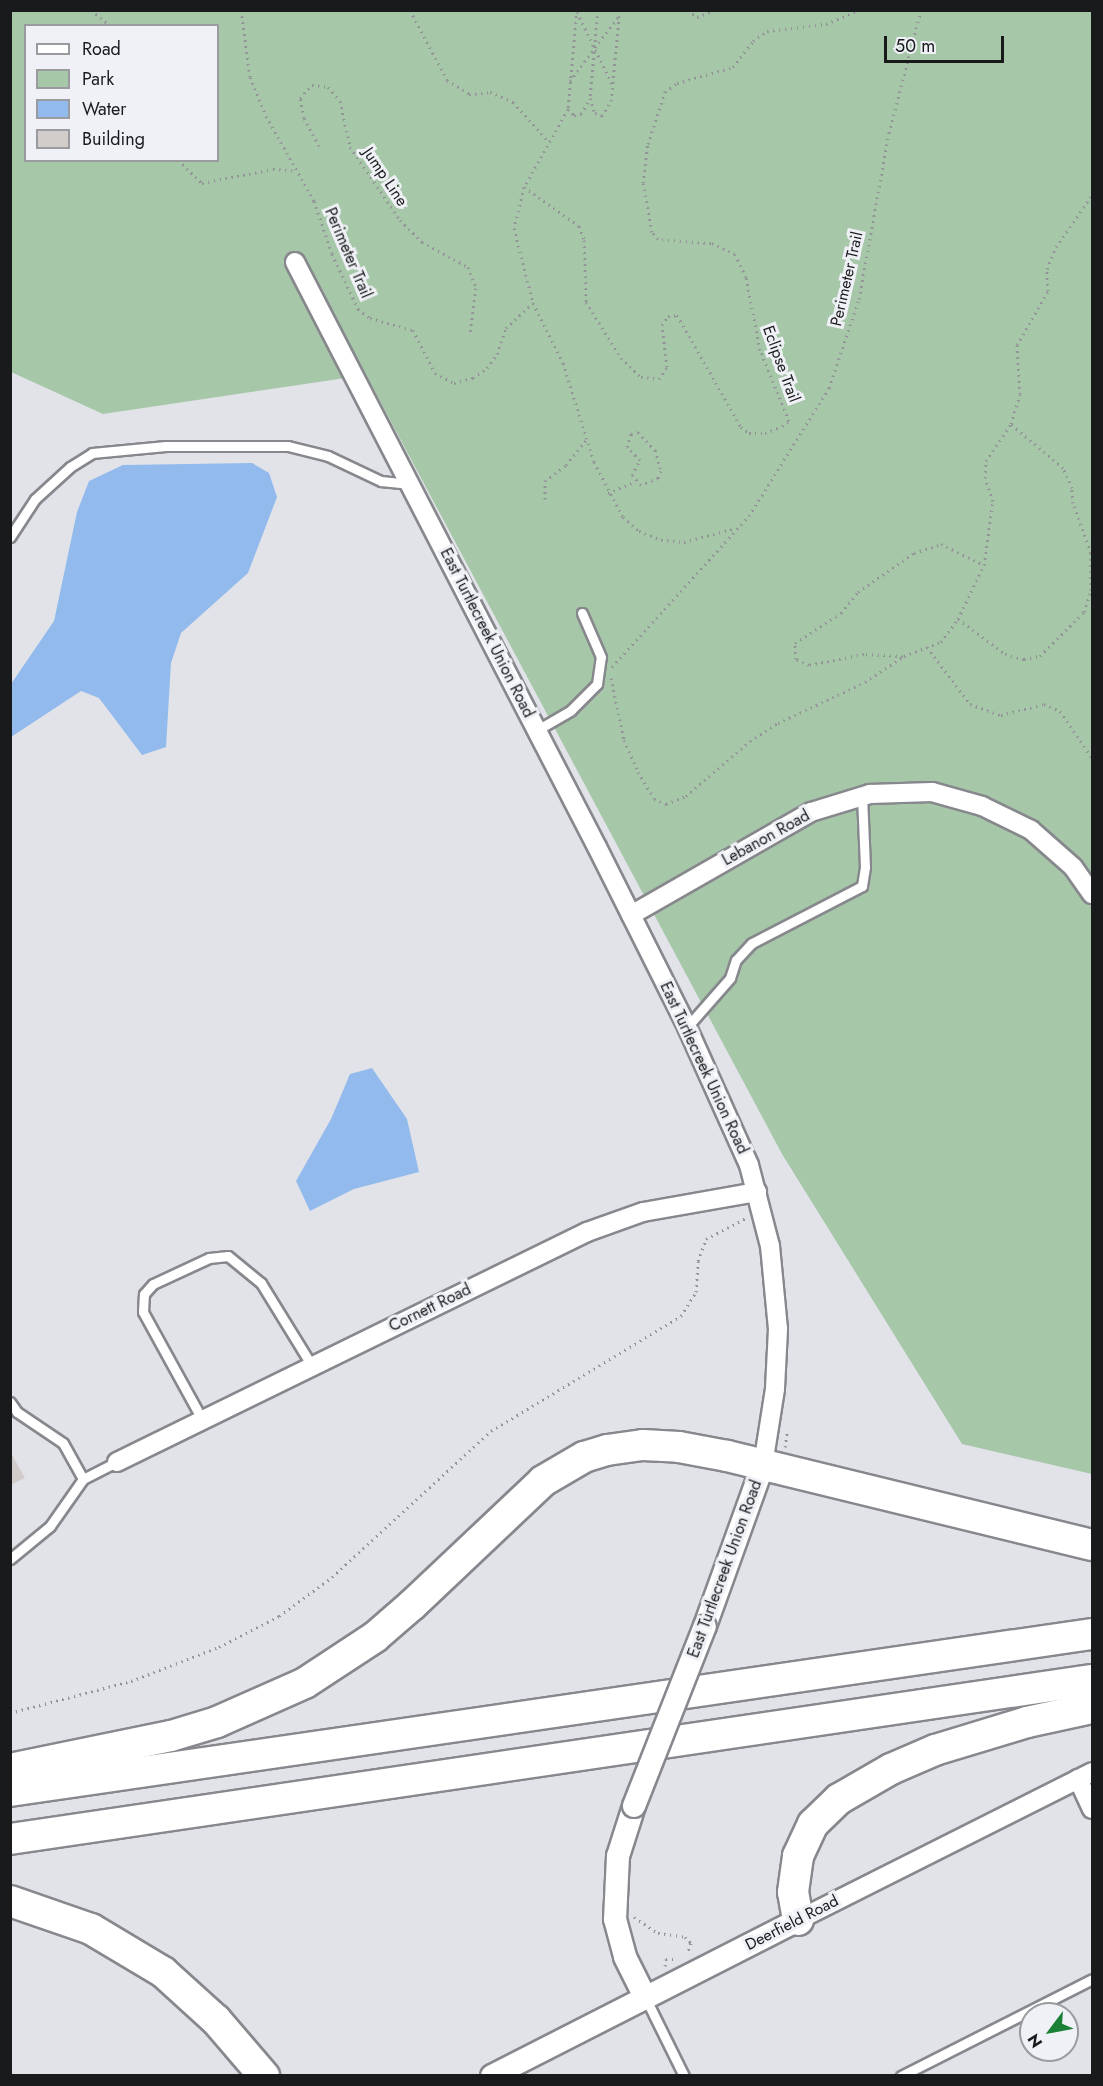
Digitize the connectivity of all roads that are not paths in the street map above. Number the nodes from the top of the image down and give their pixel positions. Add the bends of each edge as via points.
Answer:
1 (296, 262) dead end
2 (410, 484) junction
3 (10, 537) edge
4 (582, 613) dead end
5 (537, 730) junction
6 (862, 796) junction
7 (1092, 894) edge
8 (630, 915) junction
9 (687, 1027) junction
10 (757, 1192) junction
11 (312, 1366) junction
12 (10, 1402) edge
13 (203, 1421) junction
14 (117, 1462) joint
15 (763, 1465) junction
16 (83, 1479) junction
17 (1092, 1545) edge
18 (10, 1560) edge
19 (1092, 1634) edge
20 (1092, 1680) edge
21 (1092, 1708) edge
22 (10, 1769) edge
23 (1085, 1776) edge
24 (10, 1791) edge
25 (1092, 1809) edge
26 (10, 1839) edge
27 (10, 1901) edge
28 (798, 1920) junction
29 (1092, 1979) edge
30 (645, 1997) junction
31 (264, 2076) edge
32 (492, 2076) edge
33 (684, 2076) edge
34 (901, 2076) edge

1 - 2 street, East Turtlecreek Union Road
2 - 3 lane via 381,482 328,456 288,446 166,446 92,453 35,499
2 - 5 street, East Turtlecreek Union Road
4 - 5 lane via 601,657 597,684 571,710
5 - 8 street, East Turtlecreek Union Road
6 - 7 street, Lebanon Road via 932,792 982,806 1031,830 1073,867
6 - 8 street, Lebanon Road via 811,812
6 - 9 lane via 862,886 752,943 736,960 730,978
8 - 9 street, East Turtlecreek Union Road
9 - 10 street, East Turtlecreek Union Road via 731,1120
10 - 11 street, Cornett Road via 644,1212 587,1232
10 - 15 street, East Turtlecreek Union Road via 770,1246 778,1329 776,1389
11 - 13 street, Cornett Road
11 - 13 lane via 261,1283 228,1256 209,1258 153,1284 144,1294 143,1312
12 - 16 lane via 17,1412 63,1443
13 - 14 street, Cornett Road
14 - 16 lane
15 - 17 highway
15 - 22 highway via 679,1447 643,1445 585,1457 534,1488 383,1630 305,1683 217,1722 171,1736
15 - 30 street, East Turtlecreek Union Road, bridge via 618,1856 615,1919 625,1957
16 - 18 lane via 50,1526
19 - 24 highway
20 - 26 highway
21 - 28 highway via 1027,1722 935,1750 891,1769 839,1799 813,1824 798,1856 793,1892
23 - 25 street
23 - 28 street, Deerfield Road
27 - 31 highway via 91,1929 163,1972 216,2020
28 - 30 street, Deerfield Road
29 - 34 lane
30 - 32 street, Deerfield Road
30 - 33 lane

